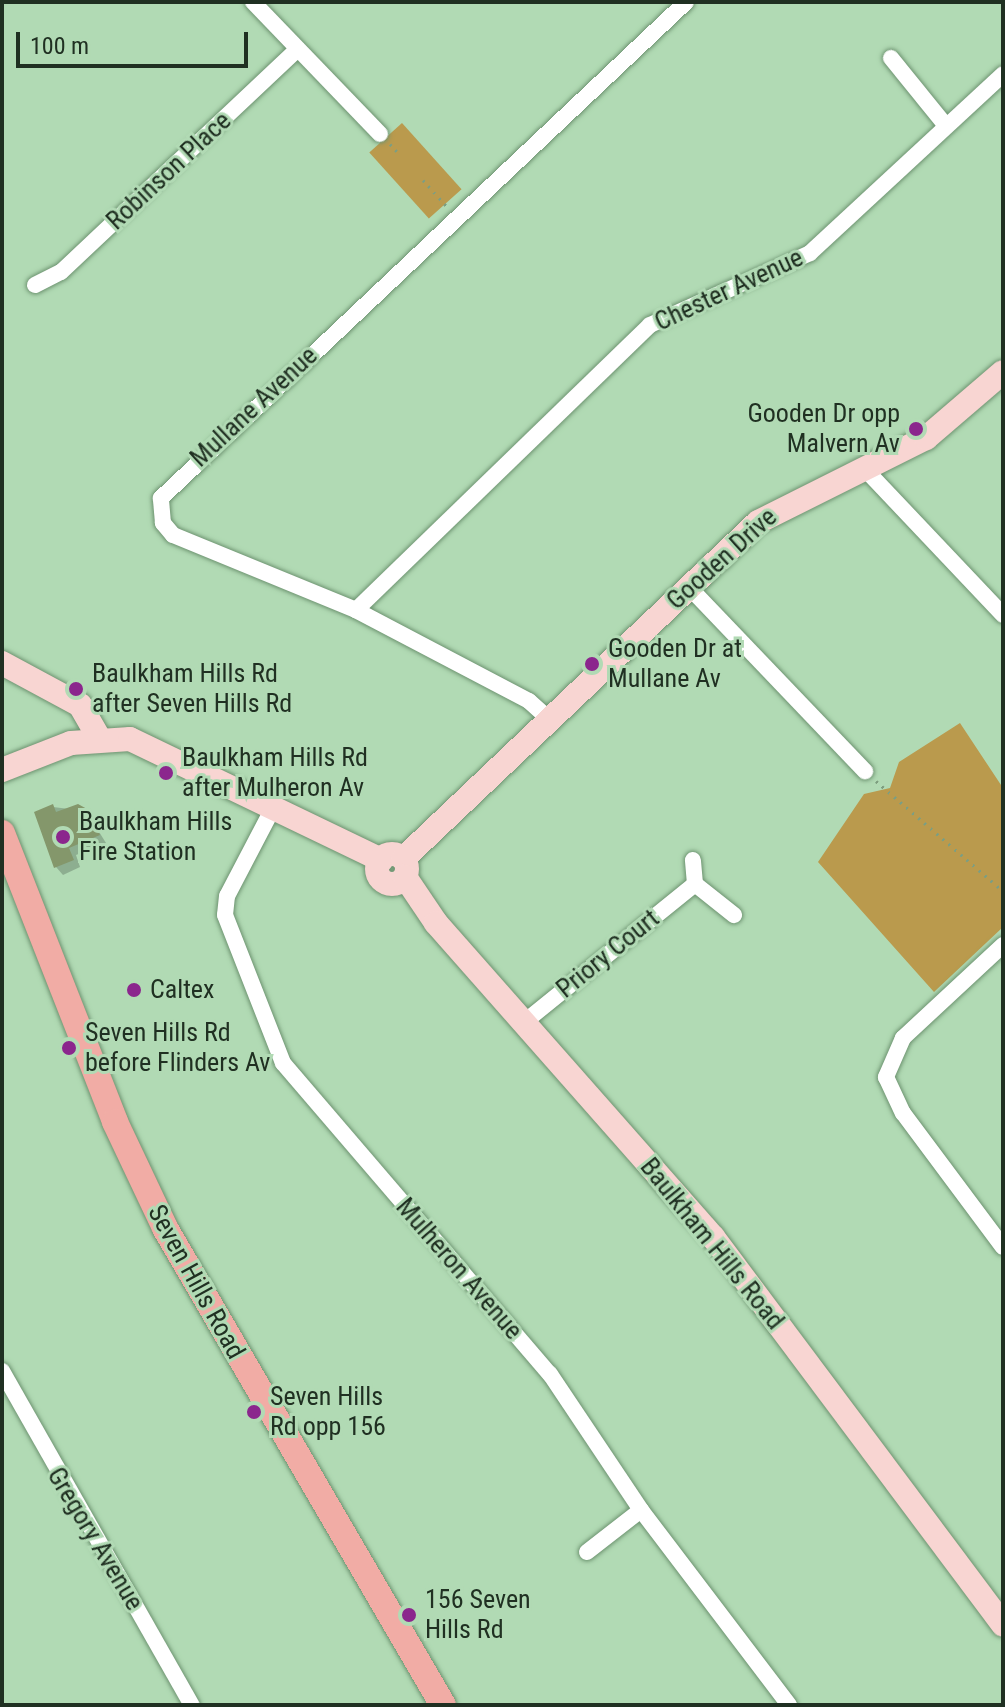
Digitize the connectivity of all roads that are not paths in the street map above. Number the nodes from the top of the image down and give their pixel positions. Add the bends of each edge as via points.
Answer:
1 (253, 2) edge
2 (686, 2) edge
3 (298, 49) junction
4 (891, 58) dead end
5 (1003, 74) edge
6 (946, 126) junction
7 (380, 134) dead end
8 (35, 285) dead end
9 (1003, 372) edge
10 (864, 468) junction
11 (689, 587) junction
12 (356, 610) junction
13 (1003, 615) edge
14 (2, 663) edge
15 (549, 719) junction
16 (98, 736) junction
17 (2, 770) edge
18 (865, 771) road end
19 (272, 810) junction
20 (4, 846) edge
21 (693, 860) dead end
22 (396, 865) junction
23 (695, 884) junction
24 (734, 915) dead end
25 (1003, 945) edge
26 (522, 1024) junction
27 (1003, 1247) edge
28 (2, 1371) edge
29 (641, 1510) junction
30 (587, 1552) dead end
31 (1003, 1624) edge
32 (192, 1705) edge
33 (443, 1705) edge
34 (789, 1705) edge

1 - 3 street
2 - 12 street, Mullane Avenue via 161,498 163,523 173,535
3 - 7 street
3 - 8 street, Robinson Place via 61,272
4 - 6 street
5 - 6 street, Chester Avenue
6 - 12 street, Chester Avenue via 810,253 650,325
9 - 10 street, Gooden Drive via 938,430
10 - 11 street, Gooden Drive via 772,512
10 - 13 street
11 - 15 street, Gooden Drive
11 - 18 street
12 - 15 street, Mullane Avenue via 529,701
14 - 16 street via 80,705
15 - 22 street, Gooden Drive
16 - 17 street, Baulkham Hills Road
16 - 19 street, Baulkham Hills Road via 145,744
19 - 22 street, Baulkham Hills Road
19 - 29 street, Mulheron Avenue via 227,896 225,915 283,1063 550,1374
20 - 33 main road, Seven Hills Road via 165,1228
21 - 23 street
22 - 26 street, Baulkham Hills Road
23 - 24 street
23 - 26 street, Priory Court
25 - 27 street via 903,1038 886,1077 903,1113
26 - 31 street, Baulkham Hills Road via 713,1237
28 - 32 street, Gregory Avenue
29 - 30 street
29 - 34 street, Mulheron Avenue

